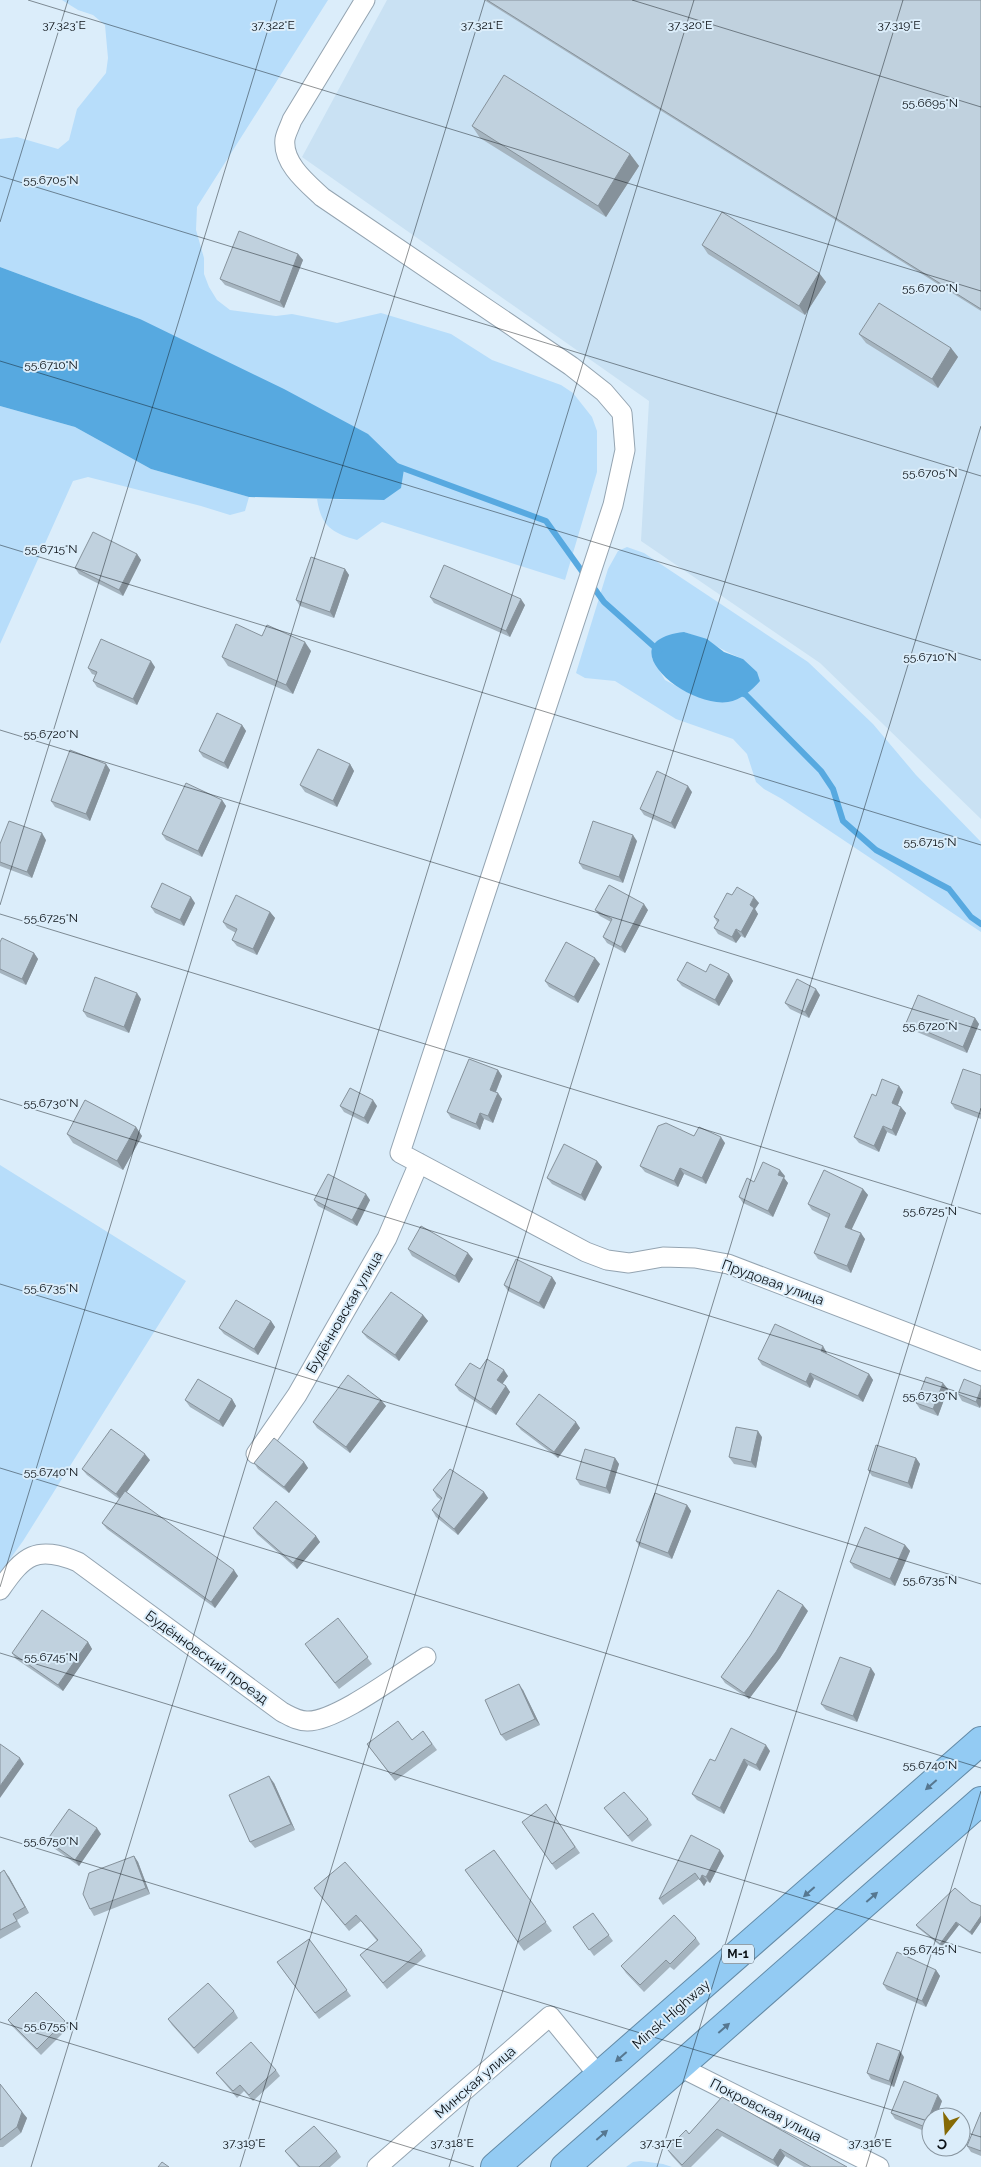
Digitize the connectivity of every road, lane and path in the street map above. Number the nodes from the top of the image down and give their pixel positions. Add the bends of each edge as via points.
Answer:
1 (365, 0) edge
2 (419, 1163) junction
3 (981, 1361) edge
4 (256, 1454) dead end
5 (0, 1590) edge
6 (426, 1657) dead end
7 (981, 1742) edge
8 (981, 1802) edge
9 (680, 2067) junction
10 (599, 2076) junction
11 (378, 2167) edge
12 (496, 2167) edge
13 (565, 2167) edge
14 (879, 2167) edge

1 - 2 street, Прудовая улица via 292,120 285,140 288,155 298,173 322,197 571,366 604,392 622,413 625,450 613,505 400,1153
2 - 3 street, Прудовая улица via 600,1257 629,1263 664,1257 728,1264
2 - 4 street, Будённовская улица via 387,1238 296,1394
5 - 6 street, Будённовский проезд via 22,1561 39,1554 59,1555 78,1562 296,1720 309,1721 340,1712
7 -> 10 highway, Minsk Highway / М-1
9 -> 8 highway
13 -> 9 highway
9 - 14 street, Покровская улица
10 - 11 street, Минская улица via 550,2016
10 - 12 highway, Minsk Highway / М-1

